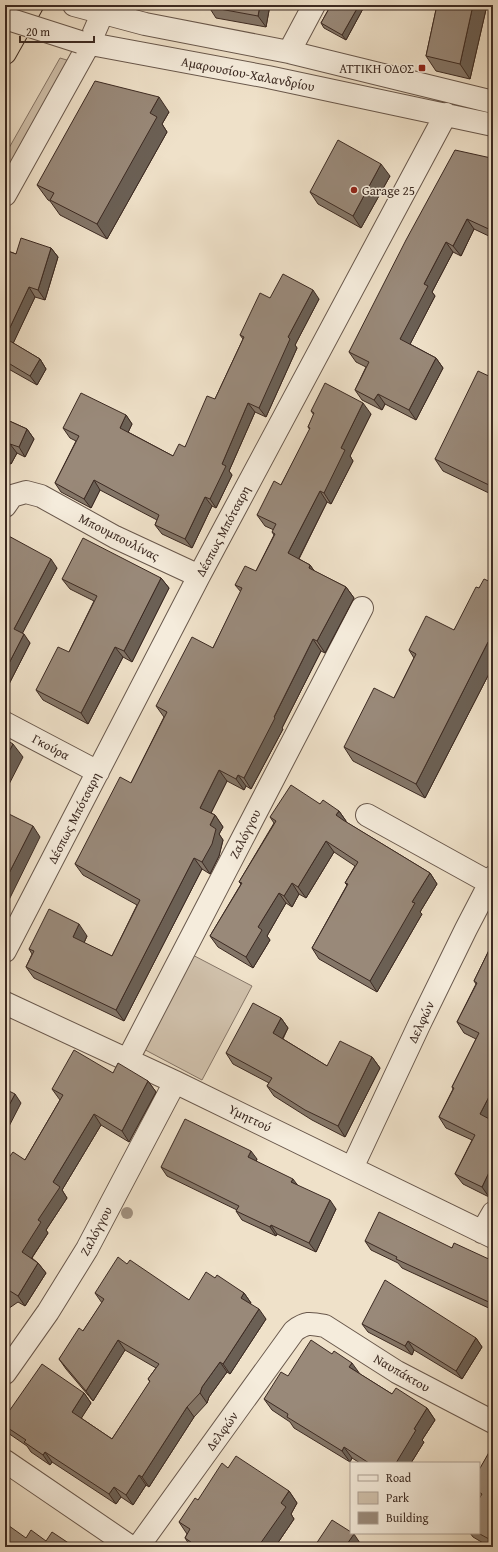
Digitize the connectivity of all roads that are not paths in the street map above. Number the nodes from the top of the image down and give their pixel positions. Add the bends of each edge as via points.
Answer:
1 (32, 5) edge
2 (74, 5) edge
3 (314, 5) edge
4 (101, 10) edge
5 (5, 18) edge
6 (84, 43) junction
7 (289, 52) junction
8 (5, 53) edge
9 (493, 102) edge
10 (446, 114) junction
11 (493, 125) edge
12 (5, 195) edge
13 (5, 506) edge
14 (199, 576) junction
15 (362, 608) dead end
16 (5, 723) edge
17 (98, 772) junction
18 (367, 815) dead end
19 (492, 880) edge
20 (5, 951) edge
21 (5, 1003) edge
22 (128, 1059) junction
23 (175, 1082) junction
24 (352, 1168) junction
25 (489, 1228) edge
26 (311, 1323) joint
27 (5, 1373) edge
28 (493, 1422) edge
29 (5, 1461) edge
30 (131, 1547) edge
31 (138, 1547) edge

1 - 8 highway
2 - 4 street
3 - 7 street
4 - 6 street
4 - 7 street via 146,24
5 - 6 street, Αμαρουσίου-Χαλανδρίου, bridge
6 - 10 street, Αμαρουσίου-Χαλανδρίου via 268,77
6 - 12 street
7 - 9 street
10 - 11 street, Αμαρουσίου-Χαλανδρίου
10 - 14 street, Δέσπως Μπότσαρη
13 - 14 street, Μπουμπουλίνας via 12,496 26,492 41,496 114,537
14 - 17 street, Δέσπως Μπότσαρη
15 - 22 street, Ζαλόγγου
16 - 17 street, Γκούρα
17 - 20 street, Δέσπως Μπότσαρη
18 - 19 street
19 - 24 street, Δελφών via 420,1023
21 - 22 street, Υμηττού
22 - 23 street, Υμηττού
23 - 24 street, Υμηττού
23 - 27 street, Ζαλόγγου via 87,1249 48,1312
24 - 25 street, Υμηττού
26 - 28 street, Ναυπάκτου via 325,1326 398,1372
26 - 31 street, Δελφών via 302,1325 294,1331
29 - 30 street

